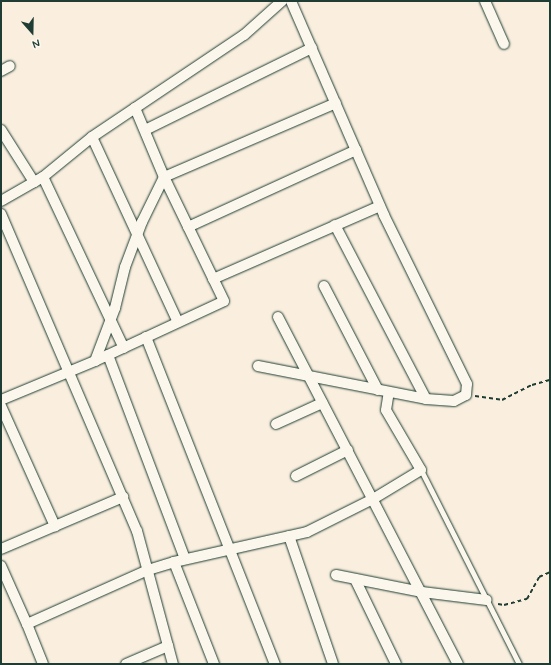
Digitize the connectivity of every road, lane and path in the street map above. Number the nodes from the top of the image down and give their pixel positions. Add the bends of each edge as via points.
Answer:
1 (282, 1) edge
2 (292, 1) edge
3 (485, 1) edge
4 (504, 44) dead end
5 (312, 48) junction
6 (336, 103) junction
7 (135, 108) junction
8 (1, 130) edge
9 (145, 130) junction
10 (92, 137) junction
11 (356, 150) junction
12 (43, 177) junction
13 (164, 177) junction
14 (34, 182) junction
15 (1, 201) edge
16 (380, 206) junction
17 (1, 214) edge
18 (335, 225) junction
19 (188, 226) junction
20 (137, 235) junction
21 (213, 279) junction
22 (324, 286) dead end
23 (278, 317) dead end
24 (111, 319) junction
25 (178, 322) junction
26 (146, 337) junction
27 (124, 348) junction
28 (108, 355) junction
29 (95, 361) junction
30 (258, 366) dead end
31 (68, 372) junction
32 (309, 377) junction
33 (550, 380) edge
34 (378, 390) junction
35 (389, 392) junction
36 (466, 395) junction
37 (426, 399) junction
38 (1, 400) edge
39 (322, 403) junction
40 (1, 406) edge
41 (276, 424) dead end
42 (348, 450) junction
43 (421, 470) junction
44 (296, 476) dead end
45 (123, 497) junction
46 (373, 499) junction
47 (55, 526) junction
48 (289, 536) junction
49 (1, 549) edge
50 (229, 549) junction
51 (185, 559) junction
52 (174, 562) junction
53 (1, 566) edge
54 (148, 570) junction
55 (550, 572) edge
56 (336, 575) dead end
57 (355, 579) junction
58 (422, 592) junction
59 (487, 600) junction
60 (27, 624) junction
61 (168, 646) junction
62 (43, 664) edge
63 (126, 664) edge
64 (173, 664) edge
65 (214, 664) edge
66 (274, 664) edge
67 (333, 664) edge
68 (396, 664) edge
69 (458, 664) edge
70 (519, 664) edge

1 - 7 street via 244,34
2 - 5 street
3 - 4 street
5 - 6 street
5 - 9 street
6 - 11 street
6 - 13 street
7 - 9 street
7 - 10 street
8 - 14 street
9 - 13 street
10 - 12 street
10 - 20 street
11 - 16 street
11 - 19 street
12 - 14 street
12 - 24 street
13 - 19 street
13 - 20 street
14 - 15 street
16 - 18 street
16 - 36 street via 467,384
17 - 31 street
18 - 21 street
18 - 37 street
19 - 21 street
20 - 24 street via 125,267
20 - 25 street
21 - 25 street via 224,301
22 - 34 street
23 - 32 street
24 - 27 street
24 - 29 street
25 - 26 street
26 - 27 street
26 - 50 street
27 - 28 street
28 - 29 street
28 - 51 street
29 - 31 street
30 - 32 street
31 - 38 street
31 - 45 street
32 - 34 street
32 - 39 street
33 - 36 path via 532,385 502,400
34 - 35 street
35 - 37 street
35 - 43 street via 386,410
36 - 37 street via 454,401
39 - 41 street
39 - 42 street
40 - 47 street
42 - 44 street
42 - 46 street
43 - 46 street
43 - 59 lane
45 - 47 street
45 - 54 street via 137,531
46 - 48 street via 307,532
46 - 58 street
47 - 49 street
48 - 50 street
48 - 67 street
50 - 51 street
50 - 66 street
51 - 52 street
52 - 54 street
52 - 65 street
53 - 60 street
54 - 60 street
54 - 61 street
55 - 59 path via 539,577 528,599 504,606
56 - 57 street
57 - 58 street
57 - 68 street
58 - 59 street
58 - 69 street
59 - 70 lane
60 - 62 street
61 - 63 street
61 - 64 street

